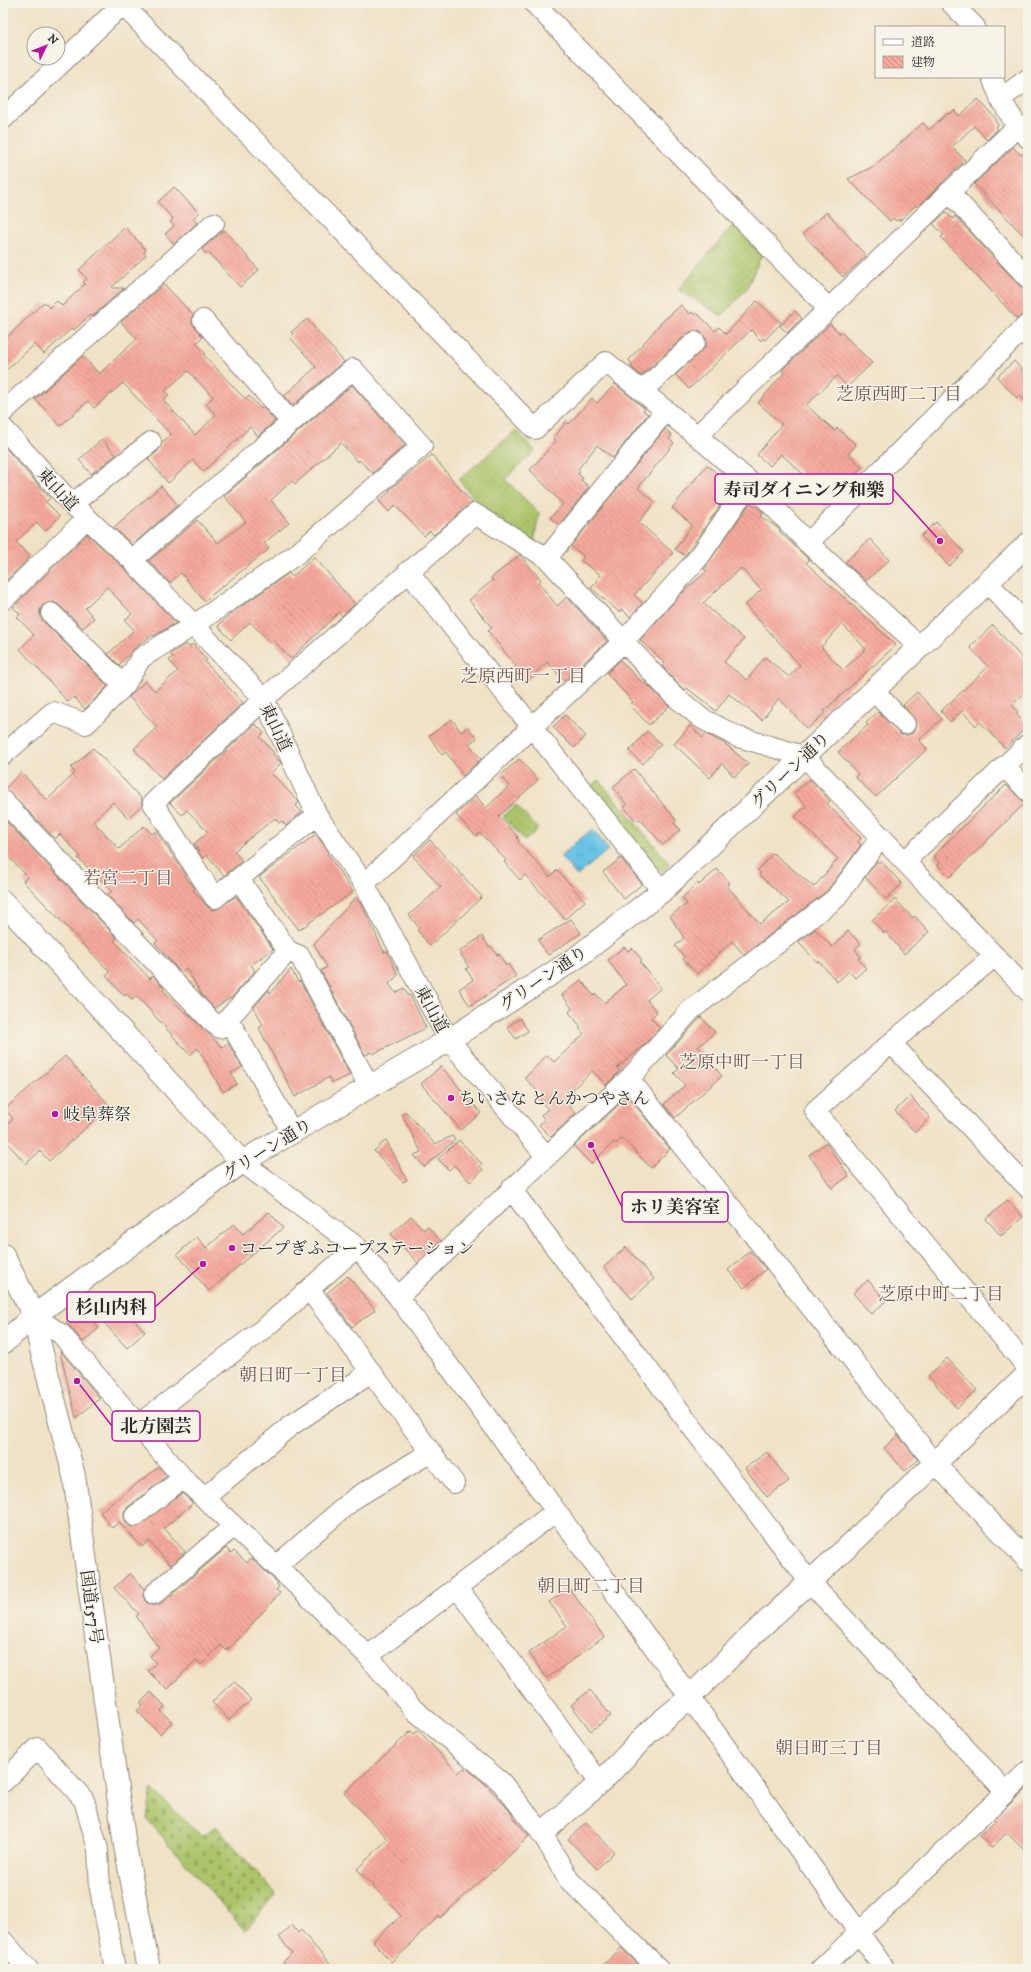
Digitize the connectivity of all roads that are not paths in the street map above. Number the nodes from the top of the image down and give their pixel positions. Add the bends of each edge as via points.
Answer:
1 (534, 3) edge
2 (951, 3) edge
3 (122, 4) edge
4 (974, 26) edge
5 (992, 78) edge
6 (1028, 79) edge
7 (1000, 99) junction
8 (3, 119) edge
9 (1023, 132) edge
10 (948, 192) junction
11 (214, 222) dead end
12 (1028, 278) edge
13 (824, 304) dead end
14 (203, 320) dead end
15 (1028, 324) edge
16 (695, 342) dead end
17 (642, 391) junction
18 (666, 410) junction
19 (3, 412) edge
20 (291, 422) junction
21 (6, 436) edge
22 (697, 436) junction
23 (151, 442) dead end
24 (750, 482) junction
25 (72, 504) junction
26 (87, 518) junction
27 (808, 543) junction
28 (1028, 544) edge
29 (547, 558) junction
30 (132, 560) junction
31 (408, 571) junction
32 (988, 583) junction
33 (3, 600) edge
34 (51, 613) dead end
35 (194, 625) junction
36 (1028, 626) edge
37 (623, 642) junction
38 (920, 647) junction
39 (124, 686) junction
40 (874, 691) junction
41 (264, 699) junction
42 (905, 724) dead end
43 (533, 728) junction
44 (1028, 744) edge
45 (3, 755) edge
46 (804, 756) junction
47 (1004, 766) junction
48 (1028, 791) edge
49 (3, 801) edge
50 (317, 816) junction
51 (881, 837) junction
52 (905, 861) junction
53 (239, 879) junction
54 (364, 884) junction
55 (662, 891) junction
56 (3, 902) edge
57 (288, 950) junction
58 (995, 956) junction
59 (1028, 991) edge
60 (228, 1019) junction
61 (449, 1040) junction
62 (891, 1043) junction
63 (629, 1079) junction
64 (369, 1086) junction
65 (292, 1132) junction
66 (546, 1156) junction
67 (242, 1162) junction
68 (1028, 1188) edge
69 (512, 1189) junction
70 (357, 1247) junction
71 (3, 1255) edge
72 (309, 1289) junction
73 (398, 1297) junction
74 (34, 1316) junction
75 (3, 1343) edge
76 (1028, 1368) edge
77 (371, 1372) junction
78 (1028, 1374) edge
79 (138, 1425) junction
80 (431, 1452) junction
81 (934, 1462) junction
82 (183, 1478) junction
83 (454, 1483) dead end
84 (204, 1498) junction
85 (556, 1512) junction
86 (135, 1516) dead end
87 (234, 1526) junction
88 (1028, 1561) edge
89 (276, 1566) junction
90 (809, 1581) junction
91 (457, 1587) junction
92 (154, 1594) dead end
93 (368, 1656) junction
94 (689, 1698) junction
95 (1028, 1771) edge
96 (3, 1782) edge
97 (600, 1783) junction
98 (1006, 1792) junction
99 (542, 1833) junction
100 (858, 1933) junction
101 (3, 1941) edge
102 (28, 1969) edge
103 (115, 1969) edge
104 (149, 1969) edge
105 (659, 1969) edge
106 (821, 1969) edge
107 (885, 1969) edge

1 - 13 street
2 - 4 street
3 - 8 street
3 - 17 street via 535,429 606,362
5 - 7 street
6 - 7 street
7 - 9 street
9 - 10 street
10 - 12 street
10 - 22 street
11 - 19 street
14 - 20 street
15 - 27 street
16 - 17 street
17 - 18 street
18 - 22 street
18 - 29 street
20 - 30 street
20 - 35 street via 353,369 422,446 298,553
21 - 25 street, 東山道
22 - 24 street
23 - 25 street
24 - 27 street
24 - 37 street via 700,556
25 - 26 street, 東山道
26 - 30 street, 東山道
26 - 33 street
27 - 38 street
28 - 32 main road, グリーン通り
29 - 31 street via 475,514
29 - 37 street
30 - 35 street, 東山道
31 - 41 street
31 - 43 street
32 - 36 street
32 - 38 main road, グリーン通り
34 - 39 street
35 - 39 street via 141,658
35 - 41 street, 東山道
37 - 43 street
37 - 46 street via 672,694 701,718 738,737
38 - 40 main road, グリーン通り
39 - 45 street via 86,724 53,712
40 - 42 street
40 - 46 main road, グリーン通り
41 - 50 street, 東山道
41 - 53 street via 153,803 215,898
43 - 54 street
43 - 55 street
44 - 47 street
46 - 51 street
46 - 55 main road, グリーン通り
47 - 48 street
47 - 52 street
49 - 60 street via 211,1021 220,1028
50 - 53 street
50 - 54 street, 東山道
51 - 52 street
51 - 63 street via 835,899 691,1010
52 - 58 street
53 - 57 street
54 - 61 street, 東山道
55 - 61 main road, グリーン通り via 576,958
56 - 67 main road
57 - 60 street
57 - 64 street via 300,956
58 - 59 street
58 - 62 street
60 - 65 street
61 - 64 main road, グリーン通り
61 - 66 street, 東山道
62 - 68 street
62 - 76 street via 815,1111
63 - 66 street
63 - 81 street
64 - 65 main road, グリーン通り
65 - 67 main road, グリーン通り
66 - 69 street
67 - 70 street
67 - 74 main road, グリーン通り
69 - 73 street
69 - 90 street
70 - 72 street
70 - 73 street
71 - 74 main road, 国道157号
72 - 77 street
72 - 79 street via 267,1326
73 - 85 street
74 - 75 main road, グリーン通り
74 - 79 street via 61,1334
74 - 104 main road, 国道157号 via 74,1476 125,1846
77 - 80 street
77 - 84 street via 290,1426
78 - 81 main road
79 - 82 street
80 - 83 street
80 - 89 street via 354,1498
81 - 88 street
81 - 90 main road via 854,1541
82 - 84 street
82 - 86 street
84 - 87 street
85 - 91 street
85 - 94 street
87 - 89 street
87 - 92 street
89 - 93 street
90 - 94 main road
90 - 98 street
91 - 93 street
91 - 97 street
93 - 99 street via 413,1709 500,1782
94 - 97 main road via 650,1731
94 - 100 street
95 - 98 street
96 - 103 street via 38,1748 84,1800 98,1849 100,1889
97 - 99 main road
98 - 100 street
99 - 105 street via 569,1880
100 - 106 street
100 - 107 street
101 - 102 street

